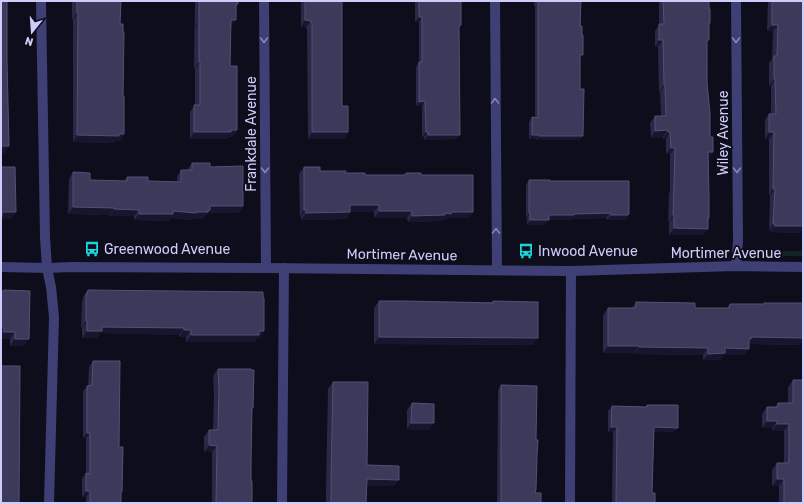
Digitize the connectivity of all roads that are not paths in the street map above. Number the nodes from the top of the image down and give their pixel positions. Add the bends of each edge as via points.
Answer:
1 (41, 1) edge
2 (264, 1) edge
3 (494, 1) edge
4 (736, 1) edge
5 (736, 266) junction
6 (1, 267) edge
7 (803, 267) edge
8 (47, 268) junction
9 (266, 268) junction
10 (284, 268) junction
11 (497, 270) junction
12 (571, 271) junction
13 (49, 503) edge
14 (282, 503) edge
15 (570, 503) edge

1 - 8 street via 44,230
2 -> 9 street, Frankdale Avenue
11 -> 3 street
4 -> 5 street, Wiley Avenue
5 - 7 street, Mortimer Avenue
5 - 12 street, Mortimer Avenue
6 - 8 street, Mortimer Avenue
8 - 9 street, Mortimer Avenue
8 - 13 street via 54,316
9 - 10 street, Mortimer Avenue
10 - 11 street, Mortimer Avenue
10 - 14 street
11 - 12 street, Mortimer Avenue
12 - 15 street

